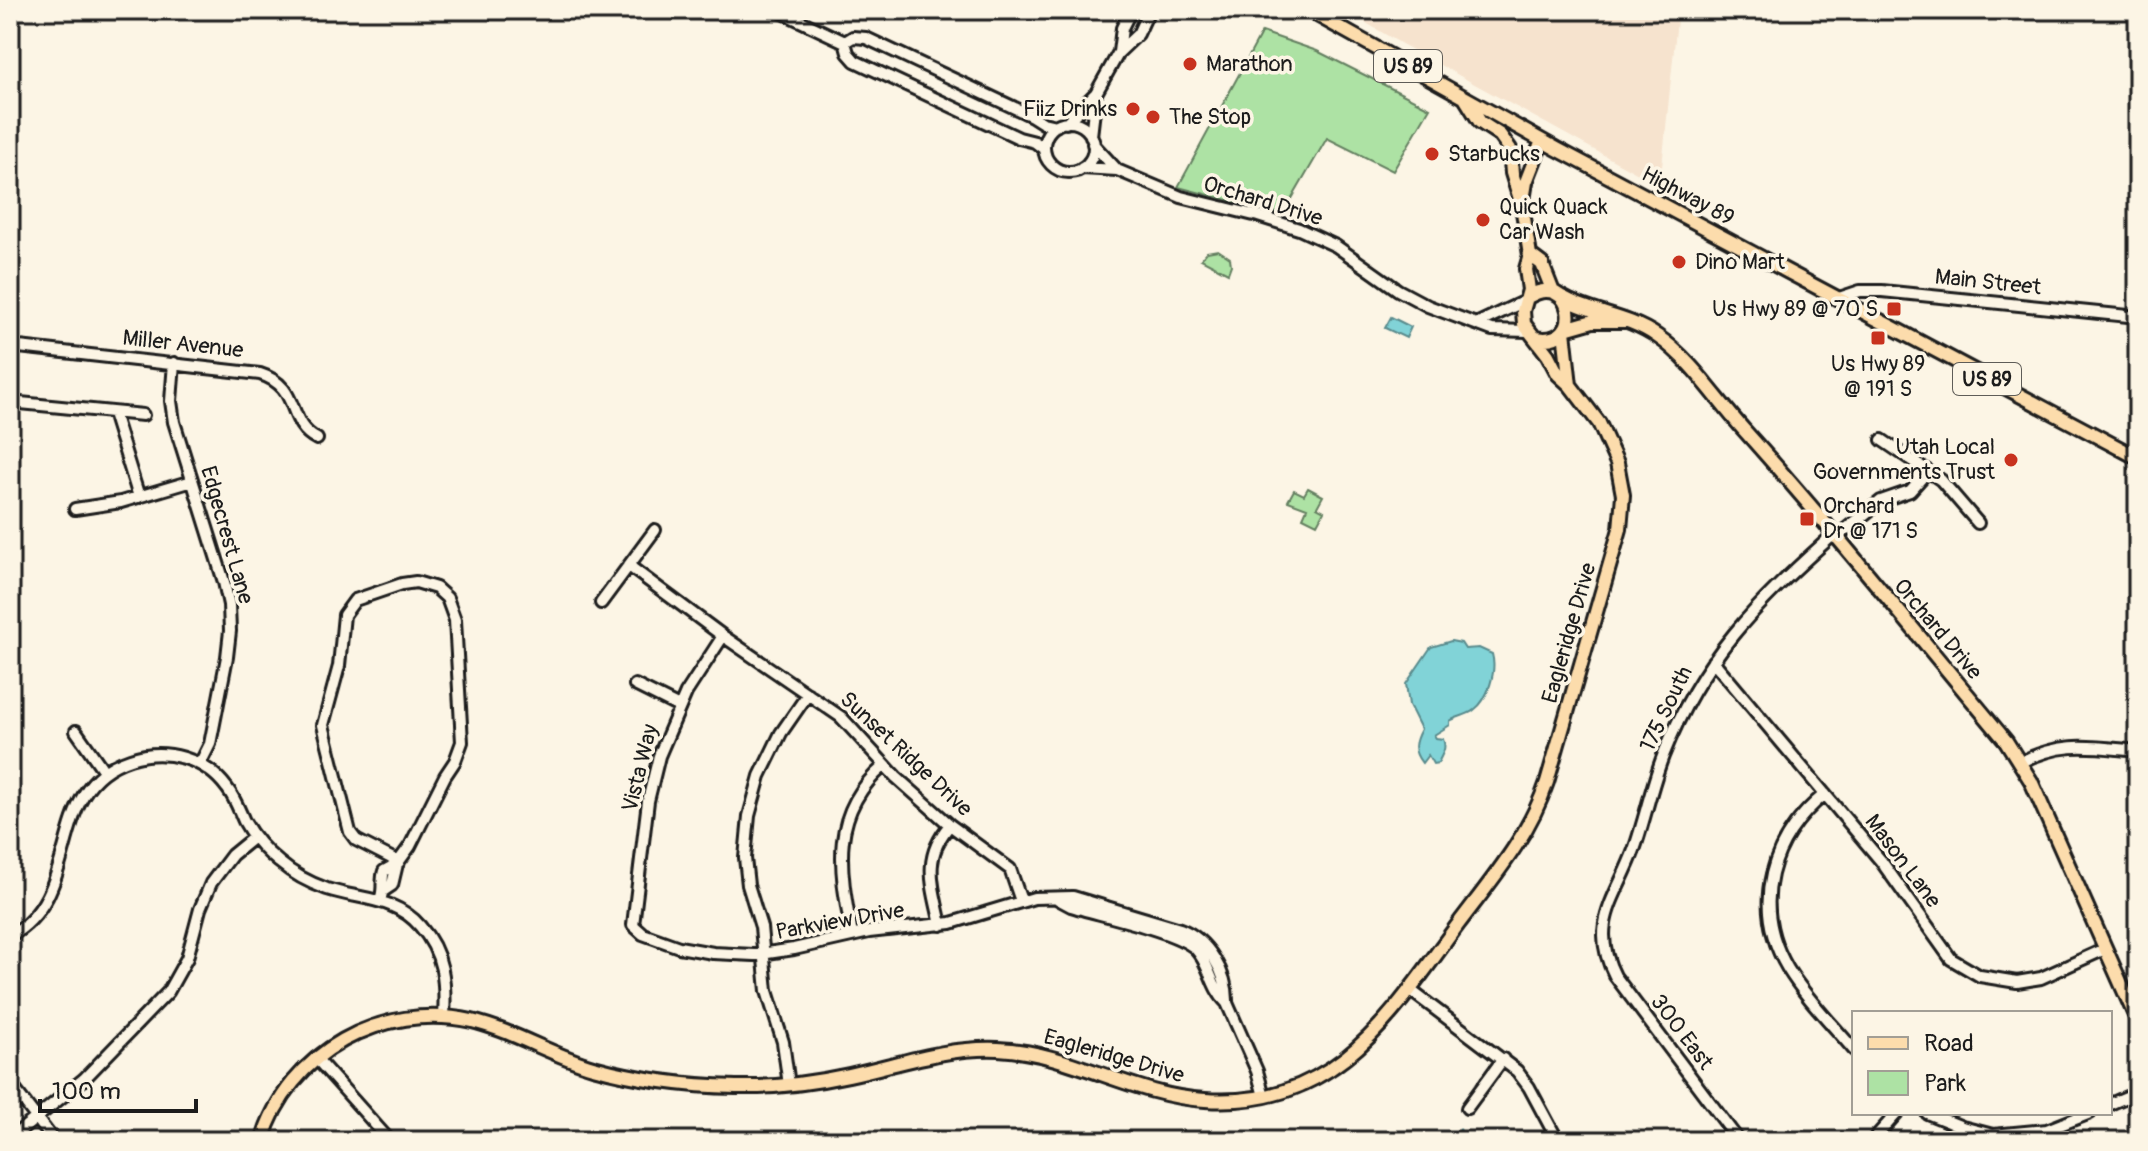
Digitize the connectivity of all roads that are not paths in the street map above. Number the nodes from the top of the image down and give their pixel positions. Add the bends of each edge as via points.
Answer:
1 (777, 10) edge
2 (1131, 10) edge
3 (1149, 10) edge
4 (1308, 10) edge
5 (845, 42) junction
6 (1119, 52) junction
7 (1096, 93) junction
8 (1465, 97) junction
9 (1061, 124) junction
10 (1092, 140) junction
11 (1542, 141) junction
12 (1044, 149) junction
13 (1082, 168) junction
14 (1117, 170) junction
15 (1522, 206) junction
16 (1530, 255) junction
17 (1558, 294) junction
18 (1527, 299) junction
19 (1836, 299) junction
20 (2138, 317) edge
21 (1625, 321) junction
22 (1478, 323) junction
23 (1565, 330) junction
24 (1532, 334) junction
25 (10, 346) edge
26 (174, 363) junction
27 (1570, 385) junction
28 (10, 402) edge
29 (113, 413) junction
30 (143, 415) dead end
31 (317, 439) dead end
32 (1882, 440) dead end
33 (2138, 458) edge
34 (1928, 471) junction
35 (192, 481) junction
36 (139, 497) junction
37 (75, 509) dead end
38 (1978, 523) dead end
39 (655, 530) dead end
40 (1834, 536) junction
41 (629, 566) junction
42 (601, 603) dead end
43 (723, 636) junction
44 (1713, 661) junction
45 (635, 685) dead end
46 (808, 694) junction
47 (679, 707) junction
48 (76, 731) dead end
49 (2138, 751) edge
50 (2021, 762) junction
51 (200, 764) junction
52 (885, 765) junction
53 (104, 771) junction
54 (1825, 794) junction
55 (950, 825) junction
56 (254, 837) junction
57 (398, 863) junction
58 (382, 895) junction
59 (1021, 901) junction
60 (633, 925) joint
61 (941, 925) junction
62 (852, 935) junction
63 (10, 936) edge
64 (1603, 941) joint
65 (2105, 949) junction
66 (764, 954) junction
67 (1410, 990) junction
68 (444, 1017) junction
69 (2138, 1022) edge
70 (1852, 1048) edge
71 (316, 1058) junction
72 (1503, 1059) junction
73 (10, 1083) edge
74 (789, 1085) junction
75 (2138, 1092) edge
76 (1264, 1096) junction
77 (2112, 1103) edge
78 (1467, 1108) dead end
79 (1895, 1115) edge
80 (1932, 1115) edge
81 (2085, 1115) edge
82 (36, 1120) junction
83 (1993, 1138) edge
84 (10, 1139) edge
85 (54, 1141) edge
86 (262, 1141) edge
87 (390, 1141) edge
88 (1558, 1141) edge
89 (1739, 1141) edge
90 (1872, 1141) edge

1 - 5 street
2 - 6 street
3 - 6 street via 1138,34
4 - 8 main road, Highway 89 / US 89
5 - 9 street via 866,38 1043,123
5 - 12 street via 855,61
6 - 7 street
7 - 9 street
7 - 10 street
8 - 11 main road, Highway 89 / US 89
8 - 15 main road via 1480,122 1510,149
9 - 10 street via 1083,127
9 - 12 street via 1047,136
10 - 13 street via 1090,160
10 - 14 street, Orchard Drive
11 - 15 main road
11 - 19 main road, Highway 89 / US 89
12 - 13 street via 1047,160 1060,171
13 - 14 street, Orchard Drive
14 - 22 street, Orchard Drive via 1181,197 1313,235 1410,296
15 - 16 main road
16 - 17 main road via 1542,264
16 - 18 main road
17 - 18 main road via 1537,292
17 - 21 main road, Orchard Drive
17 - 23 main road via 1569,315
18 - 22 street
18 - 24 main road via 1523,317
19 - 20 street, Main Street via 1882,291
19 - 33 main road, Highway 89 / US 89
21 - 23 main road via 1593,321
21 - 40 main road, Orchard Drive via 1656,335 1681,358
22 - 24 street, Orchard Drive via 1492,330
23 - 24 main road via 1550,339
23 - 27 main road
24 - 27 main road, Eagleridge Drive
25 - 26 street, Miller Avenue
26 - 31 street, Miller Avenue via 252,372 274,380 287,392 305,431
26 - 35 street, Edgecrest Lane via 172,412
27 - 67 main road, Eagleridge Drive via 1611,445 1622,483 1620,529 1533,818
28 - 29 street
29 - 30 street
29 - 36 street
32 - 34 street
34 - 38 street
34 - 40 street, 175 South via 1910,491 1881,501
35 - 36 street
35 - 51 street, Edgecrest Lane via 230,618 213,729
36 - 37 street
39 - 41 street
40 - 44 street, 175 South via 1769,592
40 - 50 main road, Orchard Drive
41 - 42 street
41 - 43 street, Sunset Ridge Drive
43 - 46 street, Sunset Ridge Drive
43 - 47 street, Vista Way
44 - 54 street, Mason Lane
44 - 64 street, 175 South via 1663,757 1606,915
45 - 47 street
46 - 52 street, Sunset Ridge Drive via 841,717
46 - 66 street via 767,760 747,832 746,875
47 - 60 street, Vista Way via 652,781
48 - 53 street
49 - 50 street via 2058,747
50 - 65 main road, Orchard Drive
51 - 53 street via 151,754
51 - 56 street via 227,788
52 - 55 street, Sunset Ridge Drive
52 - 62 street via 859,791 846,821 842,877
53 - 63 street via 77,805 47,901 32,921
54 - 65 street, Mason Lane via 1881,861 1944,952 1969,971 1992,980 2029,981
54 - 70 street via 1784,839 1770,881 1769,912 1775,942 1789,970
55 - 59 street, Sunset Ridge Drive via 1010,869
55 - 61 street via 938,839 931,862
56 - 58 street via 280,863 315,884 338,892
56 - 82 street via 211,883 187,958 168,992
57 - 57 street via 350,832 323,725 347,608 360,597 416,582 442,593 454,612 463,736 455,761
57 - 58 street via 384,871
58 - 68 street via 432,942 442,964
59 - 61 street, Parkview Drive
59 - 76 street, Parkview Drive via 1073,897 1191,933 1211,954
60 - 66 street, Parkview Drive via 643,934 690,949
61 - 62 street, Parkview Drive
62 - 66 street, Parkview Drive
64 - 89 street, 300 East via 1615,976
65 - 69 main road, Orchard Drive
66 - 74 street
67 - 72 street
67 - 76 main road, Eagleridge Drive via 1374,1035 1336,1066
68 - 71 main road, Eagleridge Drive via 380,1024
68 - 74 main road, Eagleridge Drive via 489,1026 588,1065 643,1079 716,1087
71 - 86 main road, Eagleridge Drive via 280,1099
71 - 87 street
72 - 78 street
72 - 88 street via 1523,1079
73 - 82 street
74 - 76 main road, Eagleridge Drive via 935,1052 993,1049 1048,1057 1182,1098 1224,1101
75 - 77 street
79 - 90 street
80 - 83 street
81 - 83 street via 2047,1130
82 - 84 street
82 - 85 street

